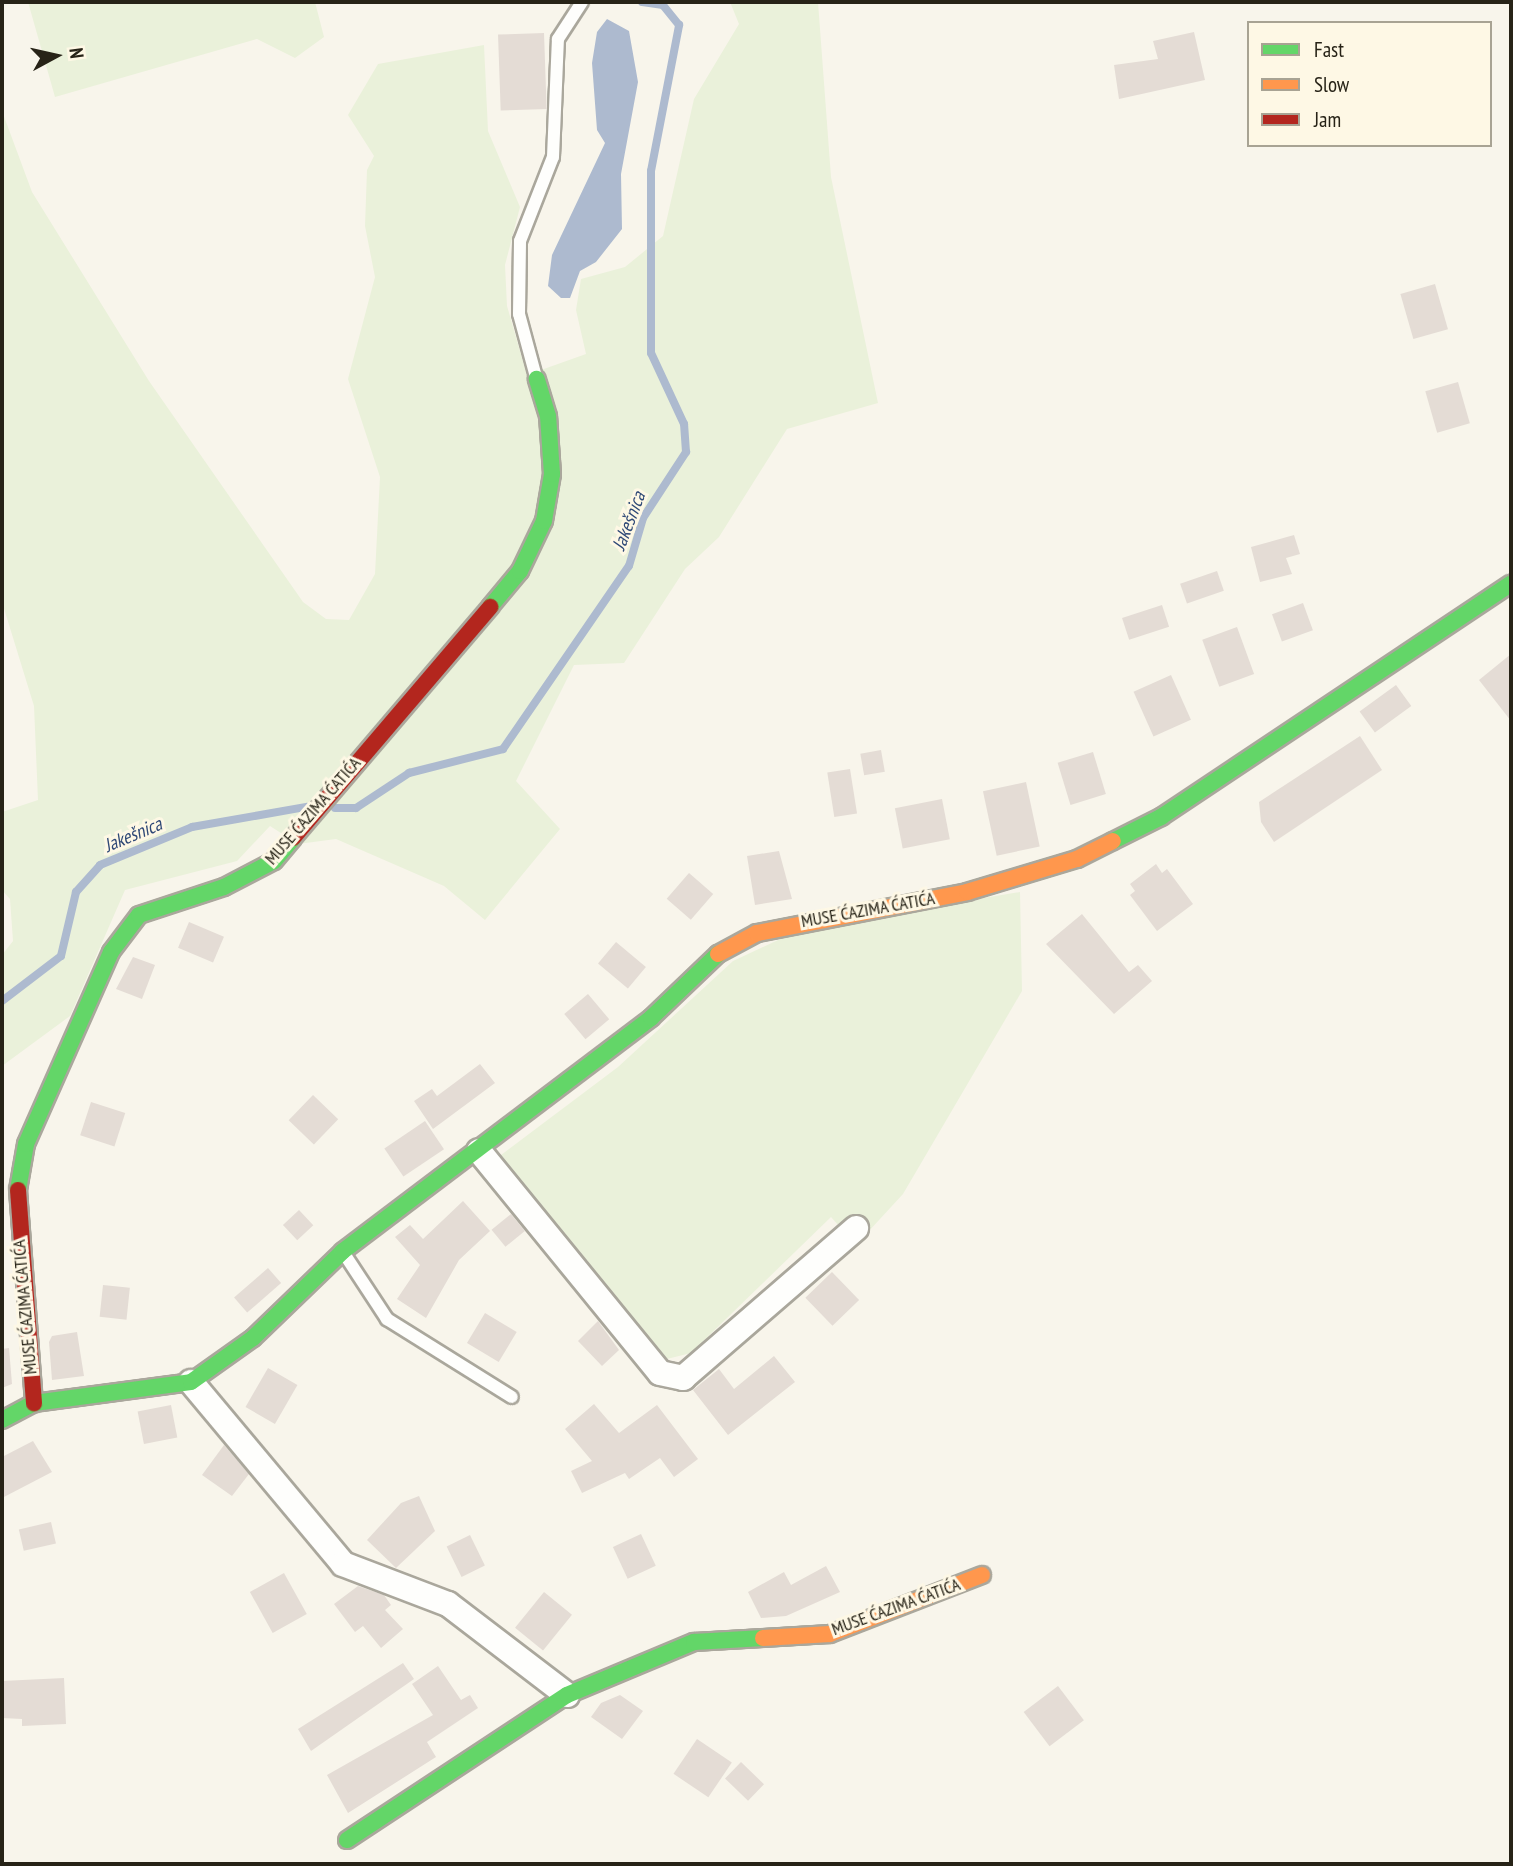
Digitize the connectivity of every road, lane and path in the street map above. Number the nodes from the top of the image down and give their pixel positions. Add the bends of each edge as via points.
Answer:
1 (582, 2) edge
2 (537, 379) joint
3 (1511, 584) edge
4 (479, 1152) junction
5 (856, 1228) dead end
6 (343, 1251) junction
7 (191, 1382) junction
8 (512, 1397) dead end
9 (34, 1403) junction
10 (2, 1419) edge
11 (982, 1575) dead end
12 (567, 1695) junction
13 (347, 1840) dead end

1 - 2 lane via 558,39 553,157 520,241 519,314
2 - 9 street, MUSE ĆAZIMA ĆATIĆA via 548,416 552,474 544,521 520,572 274,861 224,887 139,915 111,953 26,1144 16,1202
3 - 4 street, MUSE ĆAZIMA ĆATIĆA via 1161,817 1077,859 967,892 757,933 713,957 651,1018
4 - 5 street via 660,1373 683,1378
4 - 6 street, MUSE ĆAZIMA ĆATIĆA
6 - 7 street, MUSE ĆAZIMA ĆATIĆA via 253,1338
6 - 8 lane via 387,1319
7 - 9 street, MUSE ĆAZIMA ĆATIĆA
7 - 12 street via 343,1564 448,1604
9 - 10 street, MUSE ĆAZIMA ĆATIĆA
11 - 12 street, MUSE ĆAZIMA ĆATIĆA via 830,1633 694,1642
12 - 13 street, MUSE ĆAZIMA ĆATIĆA

